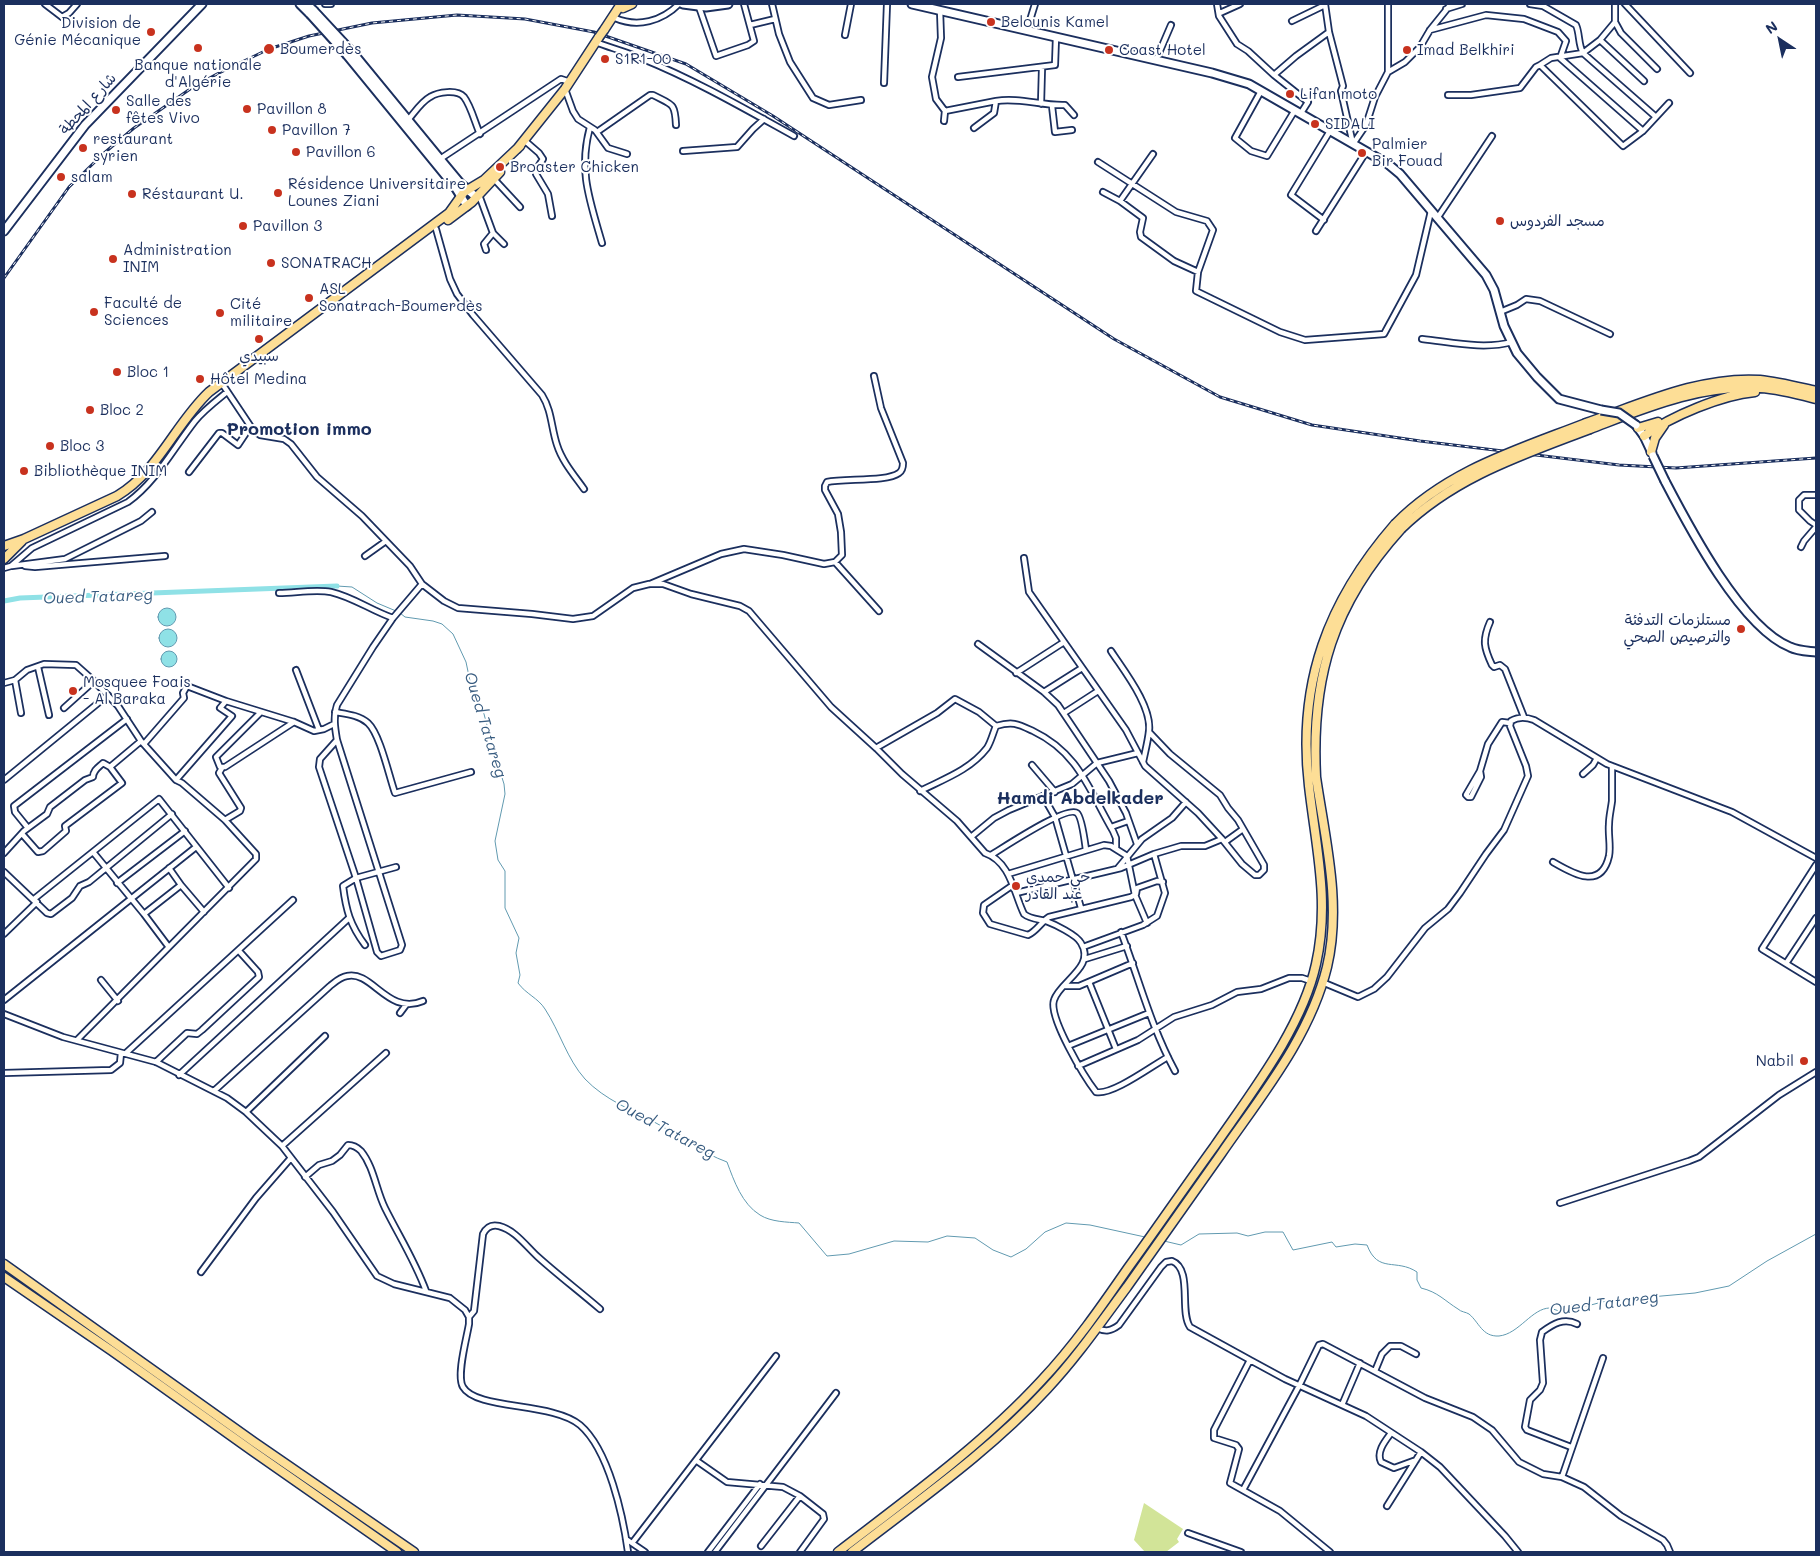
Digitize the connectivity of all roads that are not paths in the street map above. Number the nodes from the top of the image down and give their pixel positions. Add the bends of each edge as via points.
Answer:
1 (45, 4) edge
2 (77, 4) edge
3 (202, 4) edge
4 (300, 4) edge
5 (307, 4) edge
6 (325, 4) edge
7 (331, 4) edge
8 (632, 4) edge
9 (679, 4) edge
10 (686, 4) edge
11 (728, 4) edge
12 (744, 4) edge
13 (772, 4) edge
14 (851, 4) edge
15 (887, 4) edge
16 (912, 4) edge
17 (1035, 4) edge
18 (1217, 4) edge
19 (1240, 4) edge
20 (1325, 4) edge
21 (1388, 4) edge
22 (1451, 4) edge
23 (1462, 4) edge
24 (1530, 4) edge
25 (1615, 4) edge
26 (1625, 4) edge
27 (623, 5) edge
28 (699, 7) junction
29 (1446, 9) junction
30 (940, 10) junction
31 (312, 13) junction
32 (1220, 13) junction
33 (775, 19) junction
34 (612, 20) junction
35 (1292, 21) dead end
36 (1615, 22) junction
37 (750, 25) junction
38 (1171, 25) dead end
39 (1026, 30) junction
40 (1430, 30) junction
41 (1329, 32) junction
42 (845, 35) dead end
43 (1056, 37) junction
44 (597, 40) junction
45 (1600, 40) junction
46 (1584, 53) junction
47 (350, 54) junction
48 (1560, 58) junction
49 (1156, 60) junction
50 (1540, 65) junction
51 (1042, 68) junction
52 (1657, 69) dead end
53 (1388, 72) junction
54 (1690, 73) dead end
55 (1274, 75) junction
56 (958, 77) dead end
57 (1644, 81) dead end
58 (884, 83) dead end
59 (568, 85) junction
60 (1261, 91) junction
61 (1448, 95) dead end
62 (861, 100) dead end
63 (996, 100) junction
64 (1669, 103) dead end
65 (1041, 104) junction
66 (1052, 106) junction
67 (945, 111) junction
68 (1298, 111) junction
69 (1074, 115) dead end
70 (1656, 117) junction
71 (408, 120) junction
72 (764, 120) junction
73 (944, 121) dead end
74 (676, 125) dead end
75 (590, 127) junction
76 (974, 128) dead end
77 (1072, 130) dead end
78 (1330, 131) junction
79 (1643, 131) junction
80 (597, 132) junction
81 (480, 134) junction
82 (794, 136) dead end
83 (1492, 136) dead end
84 (522, 142) junction
85 (1353, 144) junction
86 (683, 152) dead end
87 (1366, 152) junction
88 (627, 154) dead end
89 (1153, 154) dead end
90 (440, 159) junction
91 (1098, 162) dead end
92 (494, 179) junction
93 (1132, 184) junction
94 (469, 189) junction
95 (1103, 192) dead end
96 (461, 196) junction
97 (477, 196) junction
98 (1120, 201) junction
99 (467, 206) junction
100 (520, 207) dead end
101 (1432, 211) junction
102 (552, 216) dead end
103 (1438, 218) junction
104 (1324, 220) junction
105 (436, 229) junction
106 (4, 231) edge
107 (1316, 231) dead end
108 (493, 233) junction
109 (602, 243) dead end
110 (504, 244) dead end
111 (486, 250) dead end
112 (1198, 272) junction
113 (1500, 312) junction
114 (1610, 334) dead end
115 (1422, 339) dead end
116 (1512, 342) junction
117 (874, 376) dead end
118 (224, 386) junction
119 (1786, 391) junction
120 (1816, 392) edge
121 (1694, 395) junction
122 (1816, 398) edge
123 (1667, 421) junction
124 (1588, 426) junction
125 (250, 427) junction
126 (1637, 427) junction
127 (1644, 436) junction
128 (1652, 454) junction
129 (189, 472) dead end
130 (584, 489) dead end
131 (1816, 495) edge
132 (152, 512) dead end
133 (1398, 526) junction
134 (1816, 526) edge
135 (24, 539) junction
136 (386, 542) junction
137 (4, 546) edge
138 (1801, 547) dead end
139 (165, 556) dead end
140 (365, 556) dead end
141 (1024, 558) dead end
142 (4, 559) edge
143 (835, 562) junction
144 (21, 565) junction
145 (11, 566) junction
146 (4, 568) edge
147 (422, 584) junction
148 (649, 584) junction
149 (279, 593) dead end
150 (879, 611) dead end
151 (393, 618) junction
152 (1490, 622) dead end
153 (1064, 642) junction
154 (978, 644) dead end
155 (1111, 651) dead end
156 (1816, 652) edge
157 (38, 667) junction
158 (1082, 668) junction
159 (296, 670) dead end
160 (1016, 673) junction
161 (14, 680) junction
162 (94, 681) junction
163 (4, 683) edge
164 (1098, 691) junction
165 (1044, 692) junction
166 (108, 695) junction
167 (226, 701) junction
168 (64, 708) dead end
169 (261, 712) junction
170 (335, 712) junction
171 (21, 713) dead end
172 (1064, 713) junction
173 (49, 715) dead end
174 (1524, 717) junction
175 (127, 720) junction
176 (294, 722) junction
177 (1510, 723) junction
178 (334, 724) junction
179 (996, 726) junction
180 (319, 730) junction
181 (1149, 732) junction
182 (338, 740) junction
183 (143, 743) junction
184 (876, 748) junction
185 (1138, 754) junction
186 (1597, 758) junction
187 (1143, 762) junction
188 (1097, 763) junction
189 (1032, 764) dead end
190 (110, 766) junction
191 (1612, 766) junction
192 (222, 768) junction
193 (1480, 771) junction
194 (471, 772) dead end
195 (1582, 774) dead end
196 (1084, 776) junction
197 (4, 780) edge
198 (176, 780) junction
199 (920, 790) junction
200 (1055, 792) junction
201 (1043, 796) junction
202 (1186, 802) junction
203 (172, 814) junction
204 (1055, 817) junction
205 (225, 820) junction
206 (1128, 821) junction
207 (28, 828) junction
208 (1111, 828) junction
209 (1243, 828) junction
210 (185, 831) junction
211 (23, 835) junction
212 (971, 837) junction
213 (1223, 840) junction
214 (1137, 844) junction
215 (196, 847) junction
216 (1116, 849) junction
217 (1086, 850) junction
218 (93, 852) junction
219 (4, 853) edge
220 (1154, 854) junction
221 (991, 855) junction
222 (1066, 856) junction
223 (1127, 856) junction
224 (1816, 858) edge
225 (1553, 862) dead end
226 (1128, 865) junction
227 (1816, 865) edge
228 (106, 867) junction
229 (396, 867) dead end
230 (169, 868) junction
231 (1118, 868) junction
232 (4, 872) edge
233 (379, 872) junction
234 (1008, 874) junction
235 (12, 878) junction
236 (356, 878) junction
237 (4, 879) edge
238 (1073, 879) junction
239 (1163, 882) junction
240 (117, 883) junction
241 (181, 885) junction
242 (1013, 885) junction
243 (229, 888) junction
244 (1016, 893) junction
245 (1135, 893) junction
246 (131, 898) junction
247 (293, 900) dead end
248 (35, 901) junction
249 (1081, 908) junction
250 (204, 912) junction
251 (144, 914) junction
252 (349, 918) junction
253 (1816, 918) edge
254 (1043, 920) junction
255 (1049, 920) junction
256 (1147, 923) junction
257 (1121, 932) junction
258 (4, 934) edge
259 (365, 945) dead end
260 (168, 946) junction
261 (1127, 946) junction
262 (1083, 947) junction
263 (240, 951) junction
264 (1084, 959) junction
265 (1787, 962) junction
266 (1133, 963) junction
267 (100, 980) dead end
268 (1312, 981) junction
269 (1089, 982) junction
270 (1322, 982) junction
271 (1816, 982) edge
272 (1064, 986) junction
273 (4, 1000) edge
274 (118, 1001) junction
275 (424, 1001) dead end
276 (406, 1005) junction
277 (400, 1013) dead end
278 (1149, 1013) junction
279 (4, 1014) edge
280 (1156, 1029) junction
281 (1108, 1030) junction
282 (325, 1036) dead end
283 (77, 1040) junction
284 (1068, 1046) junction
285 (1116, 1049) junction
286 (124, 1053) junction
287 (386, 1053) dead end
288 (1168, 1057) junction
289 (156, 1062) junction
290 (1078, 1066) junction
291 (1176, 1071) dead end
292 (1816, 1072) edge
293 (4, 1073) edge
294 (179, 1075) junction
295 (215, 1090) junction
296 (246, 1112) junction
297 (282, 1146) junction
298 (290, 1159) junction
299 (305, 1177) junction
300 (1560, 1203) dead end
301 (4, 1264) edge
302 (201, 1272) dead end
303 (4, 1277) edge
304 (426, 1291) junction
305 (600, 1308) dead end
306 (469, 1317) junction
307 (1577, 1324) dead end
308 (1097, 1328) junction
309 (1416, 1354) dead end
310 (776, 1356) dead end
311 (1603, 1358) dead end
312 (1250, 1360) junction
313 (1360, 1364) junction
314 (1375, 1371) junction
315 (1299, 1386) junction
316 (836, 1393) dead end
317 (1342, 1405) junction
318 (1391, 1433) junction
319 (1571, 1447) junction
320 (1421, 1452) junction
321 (696, 1460) junction
322 (1416, 1460) junction
323 (1562, 1478) junction
324 (760, 1484) junction
325 (766, 1485) junction
326 (1243, 1490) junction
327 (800, 1496) junction
328 (1387, 1506) dead end
329 (1188, 1533) dead end
330 (626, 1539) junction
331 (633, 1542) junction
332 (761, 1546) dead end
333 (1515, 1551) edge
334 (397, 1552) edge
335 (414, 1552) edge
336 (628, 1552) edge
337 (645, 1552) edge
338 (708, 1552) edge
339 (716, 1552) edge
340 (800, 1552) edge
341 (838, 1552) edge
342 (852, 1552) edge
343 (1241, 1552) edge
344 (1330, 1552) edge
345 (1670, 1552) edge

1 - 2 street via 62,17
3 - 106 main road, شارع المحطة via 85,125
4 - 31 main road
5 - 31 main road
6 - 7 street
8 - 27 main road
9 - 34 street via 648,22
10 - 28 main road
11 - 28 main road
12 - 37 street
13 - 33 street
14 - 42 street
15 - 58 street
16 - 30 main road
17 - 39 street
18 - 32 street
19 - 32 street
20 - 35 street
20 - 41 street
21 - 53 street
22 - 29 street
23 - 29 street
24 - 46 street via 1543,6 1576,24
25 - 36 street
26 - 54 street
27 - 34 main road
28 - 37 street via 716,56 754,41
29 - 40 street
30 - 39 main road
30 - 67 street via 941,38 932,77 936,99
31 - 47 main road, bridge
32 - 55 street via 1237,44
33 - 37 street
33 - 62 street via 790,62 813,98 829,105
34 - 44 main road, bridge
36 - 45 street
36 - 52 street via 1620,33
38 - 49 street
39 - 43 main road
40 - 48 street via 1486,14 1524,19 1558,32 1566,40
40 - 53 street via 1420,47 1405,62
41 - 55 street
41 - 85 street via 1344,86 1340,91
43 - 49 main road
43 - 51 street via 1055,65
44 - 59 main road
44 - 72 street via 671,71
45 - 46 street
45 - 57 street
46 - 48 street
46 - 70 street
47 - 71 main road
47 - 96 main road
48 - 50 street via 1551,58
48 - 79 street
49 - 60 main road via 1212,73
50 - 61 street via 1520,88
50 - 79 street via 1623,146
51 - 56 street
51 - 65 street
53 - 85 street via 1366,124
55 - 68 street via 1308,102
59 - 75 street via 573,111
59 - 81 street via 561,79
59 - 84 main road
60 - 68 main road
60 - 68 street via 1235,138 1251,150 1267,156
63 - 65 street
63 - 67 street
63 - 76 street via 994,113
64 - 70 street
65 - 66 street
66 - 69 street via 1065,105
66 - 77 street via 1055,132
67 - 73 street
68 - 78 main road
70 - 79 street
71 - 81 street via 432,96 459,93 465,98
71 - 90 main road
72 - 82 street
72 - 86 street via 737,147
74 - 80 street via 673,105 653,95
75 - 80 street
75 - 109 street via 585,176
78 - 85 main road
78 - 104 street via 1291,195
80 - 88 street via 608,148
81 - 90 street
83 - 103 street
84 - 92 main road
84 - 94 main road via 484,180
84 - 102 street via 539,153 542,159 536,174 548,194
85 - 87 main road
87 - 101 main road via 1400,174
87 - 104 street
89 - 93 street
90 - 94 main road
91 - 93 street
92 - 97 main road
92 - 100 street
93 - 98 street
93 - 112 street via 1176,212 1207,221 1213,230
94 - 96 main road
94 - 97 main road
95 - 98 street
96 - 99 main road
96 - 118 main road via 452,210 433,226
97 - 99 main road
97 - 108 street
98 - 112 street via 1143,218 1141,237 1174,261
99 - 105 main road
101 - 103 main road
101 - 112 street via 1416,275 1384,334 1305,340 1280,332 1196,291
103 - 113 main road via 1486,275
104 - 107 street
105 - 118 main road
105 - 130 street via 450,279 458,294 542,395 549,407 556,444 563,460
108 - 110 street
108 - 111 street via 484,244
113 - 114 street via 1526,299 1540,301
113 - 116 main road
115 - 116 street via 1483,346
116 - 126 main road, bridge via 1536,377 1560,399 1619,413
117 - 143 street via 881,408 903,463 897,474 828,482 825,486 838,514 841,532 842,554
118 - 125 street
118 - 135 main road via 182,423 147,471 131,487
118 - 145 street via 140,494 32,548
119 - 121 main road via 1744,388
119 - 122 main road
119 - 123 main road via 1734,395
120 - 124 main road via 1773,382 1730,381 1668,394
121 - 124 main road
121 - 126 main road via 1698,403 1694,408 1653,425
123 - 127 main road
123 - 128 main road via 1655,438
124 - 133 main road, bridge via 1460,474 1426,496
125 - 129 street via 238,445 219,433
125 - 136 street via 260,435 284,439 291,444 317,477
126 - 127 main road
127 - 128 main road
128 - 156 main road, bridge via 1692,532 1746,612 1768,634 1790,648
131 - 134 street via 1804,495 1799,500 1799,510
132 - 144 street via 141,521 65,559
133 - 268 main road via 1363,562 1342,599 1312,681 1307,763 1323,899 1322,934
133 - 270 main road via 1354,594 1334,634 1316,705 1316,777 1333,897 1332,940
134 - 138 street
135 - 137 main road
135 - 142 main road
136 - 140 street
136 - 147 street via 410,566
139 - 144 street via 35,567
141 - 153 street via 1029,592
143 - 148 street via 824,564 744,550 721,554
143 - 150 street
144 - 145 street
145 - 146 street
147 - 148 street via 458,608 573,620 593,616 633,588
147 - 151 street
148 - 184 street via 663,584 749,611 831,707
149 - 151 street via 329,592 348,597
151 - 170 street
152 - 174 street via 1484,640 1486,651 1492,666 1500,665 1505,669
153 - 158 street
153 - 160 street
154 - 160 street
155 - 181 street via 1141,700
157 - 161 street via 27,670
157 - 162 street via 52,663 76,665
157 - 173 street
158 - 164 street
158 - 165 street
159 - 180 street
160 - 165 street
161 - 163 street
161 - 171 street
162 - 166 street
162 - 168 street
164 - 172 street
164 - 185 street via 1126,730
165 - 172 street
166 - 175 street
166 - 197 street
167 - 169 street
167 - 183 street via 187,686 184,698
167 - 198 street via 220,708 232,716
169 - 176 street
169 - 192 street via 216,757
170 - 178 street
170 - 194 street via 357,716 369,724 377,738 394,793
172 - 188 street
174 - 177 street
174 - 186 street
175 - 183 street
175 - 207 street via 14,806
176 - 180 street
176 - 192 street
177 - 193 street via 1503,721 1493,734
177 - 270 street via 1528,776 1504,830 1460,893 1414,940 1374,990 1358,997
178 - 180 street
178 - 182 street
179 - 184 street via 955,699
179 - 196 street via 1009,722 1046,737 1064,751
179 - 199 street via 987,747 972,762 957,774
181 - 187 street
181 - 209 street via 1170,754 1216,791
182 - 233 street
182 - 236 street via 320,759 319,767
183 - 190 street
183 - 198 street
184 - 199 street
185 - 187 street
185 - 188 street
186 - 191 street
186 - 195 street
187 - 202 street
188 - 196 street
188 - 206 street
189 - 200 street
190 - 207 street via 103,763 93,777 85,780
190 - 211 street via 122,783 66,826 66,831 43,851 38,852
191 - 224 street via 1732,812
191 - 225 street via 1609,855 1602,870 1595,876 1581,876
192 - 205 street via 218,774 241,808
193 - 193 street via 1467,793 1468,797 1471,797 1480,778
196 - 200 street
196 - 208 street
198 - 205 street
199 - 212 street
200 - 201 street
201 - 204 street
201 - 212 street via 994,818
202 - 213 street
202 - 214 street via 1172,818
203 - 210 street
203 - 218 street via 159,799
203 - 228 street
204 - 217 street via 1074,811 1079,814
204 - 221 street
204 - 222 street
205 - 243 street via 256,854 256,859
206 - 208 street
206 - 214 street
207 - 211 street
208 - 216 street via 1116,838
209 - 213 street
209 - 213 street via 1264,865 1259,875 1255,876 1242,864
210 - 215 street
210 - 240 street
211 - 219 street
212 - 221 street via 985,853
213 - 220 street
214 - 223 street
215 - 230 street
215 - 243 street
216 - 217 street via 1104,846
216 - 223 street
217 - 222 street
218 - 228 street
218 - 248 street
220 - 226 street
220 - 239 street
221 - 234 street
222 - 234 street
222 - 238 street
223 - 226 street
223 - 231 street
226 - 231 street
226 - 245 street
227 - 265 street via 1763,946 1764,951
228 - 240 street
228 - 248 street via 51,914
229 - 233 street
230 - 241 street
230 - 246 street
231 - 238 street
232 - 235 street
233 - 236 street
233 - 236 street via 402,945 400,950 381,956 377,952
234 - 242 street
235 - 237 street
235 - 248 street
236 - 252 street via 343,886
238 - 244 street
238 - 249 street
239 - 245 street via 1141,886
239 - 256 street via 1164,898 1160,911 1154,920
240 - 246 street
241 - 250 street
241 - 251 street
242 - 244 street
242 - 254 street via 982,907 988,921 1026,936 1034,932
243 - 250 street
244 - 254 street via 1024,914
245 - 249 street
245 - 256 street
246 - 251 street
246 - 273 street
247 - 263 street
248 - 258 street
249 - 255 street
250 - 260 street
251 - 260 street
252 - 259 street
252 - 294 street
253 - 265 street
254 - 255 street
255 - 262 street via 1079,940
256 - 257 street
257 - 261 street
257 - 262 street
260 - 274 street
261 - 264 street
261 - 266 street
262 - 264 street
263 - 286 street
263 - 289 street via 259,977 202,1030 197,1034 187,1033
264 - 272 street
265 - 271 street
266 - 269 street
266 - 278 street
267 - 274 street
268 - 280 street via 1289,978 1261,989 1237,992 1212,1006 1174,1017
268 - 341 main road via 1280,1049 1077,1340 1006,1416 919,1490
269 - 272 street
269 - 281 street
270 - 308 main road via 1289,1055
272 - 284 street via 1054,1000 1053,1008
274 - 283 street
275 - 276 street
276 - 277 street
276 - 295 street via 382,994 359,977 344,976
278 - 280 street
278 - 281 street
279 - 283 street
280 - 285 street
280 - 288 street
281 - 284 street
281 - 285 street
282 - 296 street
283 - 286 street
284 - 290 street
285 - 290 street
286 - 289 street
286 - 293 street via 112,1070
287 - 297 street
288 - 290 street via 1124,1084 1101,1093 1096,1092
288 - 291 street
289 - 294 street
292 - 300 street via 1779,1095 1694,1159
294 - 295 street
295 - 296 street
296 - 297 street
297 - 298 street
298 - 299 street
298 - 302 street via 256,1198
299 - 304 street via 377,1276 394,1284
299 - 304 street via 320,1165 332,1161 348,1145 360,1150
301 - 335 main road
303 - 334 main road
304 - 306 street via 450,1298
305 - 306 street via 518,1237 495,1226 487,1228 483,1234 474,1311
306 - 330 street via 460,1381 462,1387 483,1400 539,1408 580,1425 608,1468
307 - 319 street via 1561,1321 1542,1332 1542,1383 1530,1400 1525,1427
308 - 312 street via 1105,1331 1119,1326 1166,1262 1172,1261 1179,1266 1182,1275 1190,1327
308 - 342 main road via 1063,1372 1024,1412 925,1497
309 - 314 street via 1401,1346 1390,1346 1382,1354
310 - 321 street
311 - 319 street
312 - 315 street
312 - 326 street via 1213,1435 1239,1449 1230,1482
313 - 314 street
313 - 315 street via 1318,1345
313 - 317 street
314 - 323 street via 1425,1398 1473,1417 1492,1430 1519,1462 1543,1474
315 - 317 street
315 - 326 street
316 - 325 street
317 - 318 street
318 - 320 street
318 - 322 street via 1381,1448 1381,1462 1394,1468
319 - 323 street
320 - 322 street
320 - 333 street via 1440,1466
321 - 324 street via 727,1482
321 - 331 street
322 - 328 street
323 - 345 street via 1584,1487 1621,1516 1657,1536
324 - 325 street
324 - 338 street
325 - 327 street via 780,1486
325 - 339 street
326 - 344 street via 1280,1511
327 - 332 street
327 - 340 street via 824,1517
329 - 343 street
330 - 331 street
330 - 336 street
331 - 337 street

